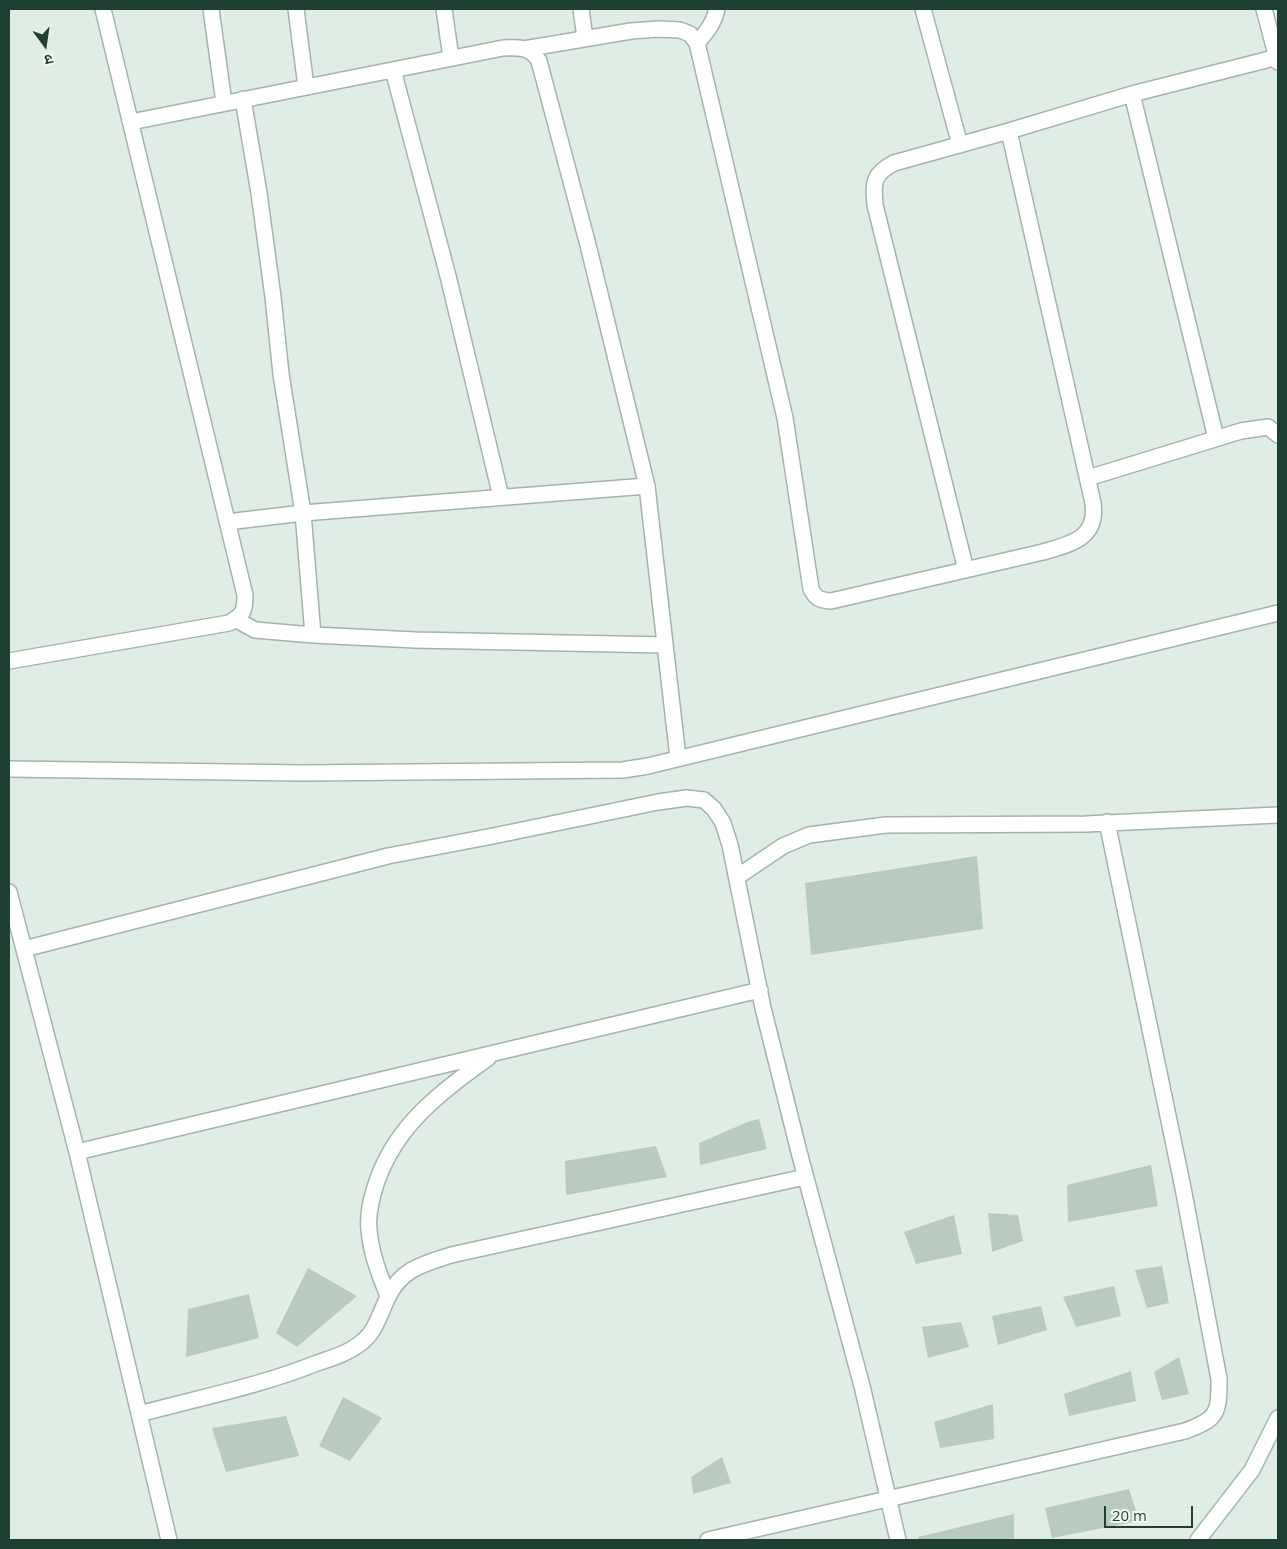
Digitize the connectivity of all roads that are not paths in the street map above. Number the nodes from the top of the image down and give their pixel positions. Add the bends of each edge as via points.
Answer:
1 (103, 9) edge
2 (211, 9) edge
3 (296, 9) edge
4 (444, 9) edge
5 (581, 9) edge
6 (717, 9) edge
7 (923, 9) edge
8 (1264, 9) edge
9 (586, 38) junction
10 (697, 43) junction
11 (524, 48) junction
12 (451, 58) junction
13 (1278, 59) edge
14 (393, 70) junction
15 (306, 87) junction
16 (1132, 94) junction
17 (243, 99) junction
18 (224, 103) junction
19 (130, 122) junction
20 (1009, 131) junction
21 (960, 145) junction
22 (1278, 435) edge
23 (1216, 438) junction
24 (1088, 478) junction
25 (647, 486) junction
26 (501, 497) junction
27 (303, 512) junction
28 (228, 522) junction
29 (966, 570) junction
30 (1278, 613) edge
31 (235, 619) junction
32 (313, 635) junction
33 (665, 645) junction
34 (9, 661) edge
35 (678, 758) junction
36 (9, 769) edge
37 (1278, 815) edge
38 (1107, 822) junction
39 (737, 877) junction
40 (9, 892) edge
41 (24, 949) junction
42 (760, 990) junction
43 (493, 1054) junction
44 (77, 1152) junction
45 (805, 1177) junction
46 (388, 1296) junction
47 (139, 1414) junction
48 (1278, 1418) edge
49 (888, 1498) junction
50 (169, 1540) edge
51 (708, 1540) edge
52 (898, 1540) edge
53 (1198, 1540) edge

1 - 19 street
2 - 18 street
3 - 15 street
4 - 12 street
5 - 9 street
6 - 10 street via 707,32
7 - 21 street
8 - 13 street
9 - 10 street via 631,31 680,30 690,34
9 - 11 street
10 - 29 street via 785,418 815,597 832,601
11 - 12 street via 504,48
11 - 25 street via 535,53 539,61
12 - 14 street
13 - 16 street
14 - 15 street
14 - 26 street via 448,276
15 - 17 street
16 - 20 street
16 - 23 street
17 - 18 street
17 - 27 street via 273,297 280,374
18 - 19 street
19 - 28 street
20 - 21 street
20 - 24 street
21 - 29 street via 883,168 876,177 874,189 875,204
22 - 23 street via 1268,427 1241,430
23 - 24 street
24 - 29 street via 1094,519 1081,538 1043,552
25 - 26 street
25 - 33 street
26 - 27 street
27 - 28 street
27 - 32 street
28 - 31 street via 245,595 245,607
30 - 35 street
31 - 32 street via 255,630
31 - 34 street via 228,623
32 - 33 street
33 - 35 street
35 - 36 street via 623,770 302,773
37 - 38 street
38 - 39 street via 886,825 809,835 783,846
38 - 49 street via 1183,1188 1219,1379 1219,1404 1213,1417 1185,1431
39 - 41 street via 723,823 704,800 687,798 388,856
39 - 42 street
40 - 41 street
41 - 44 street
42 - 43 street
42 - 45 street
43 - 44 street
43 - 46 street via 444,1091 405,1128 383,1164 371,1198 368,1228 376,1267
44 - 47 street
45 - 46 street via 452,1255 415,1267 398,1281
45 - 49 street via 862,1386
46 - 47 street via 372,1330 347,1352 292,1373
47 - 50 street
48 - 53 street via 1252,1470
49 - 51 street
49 - 52 street

